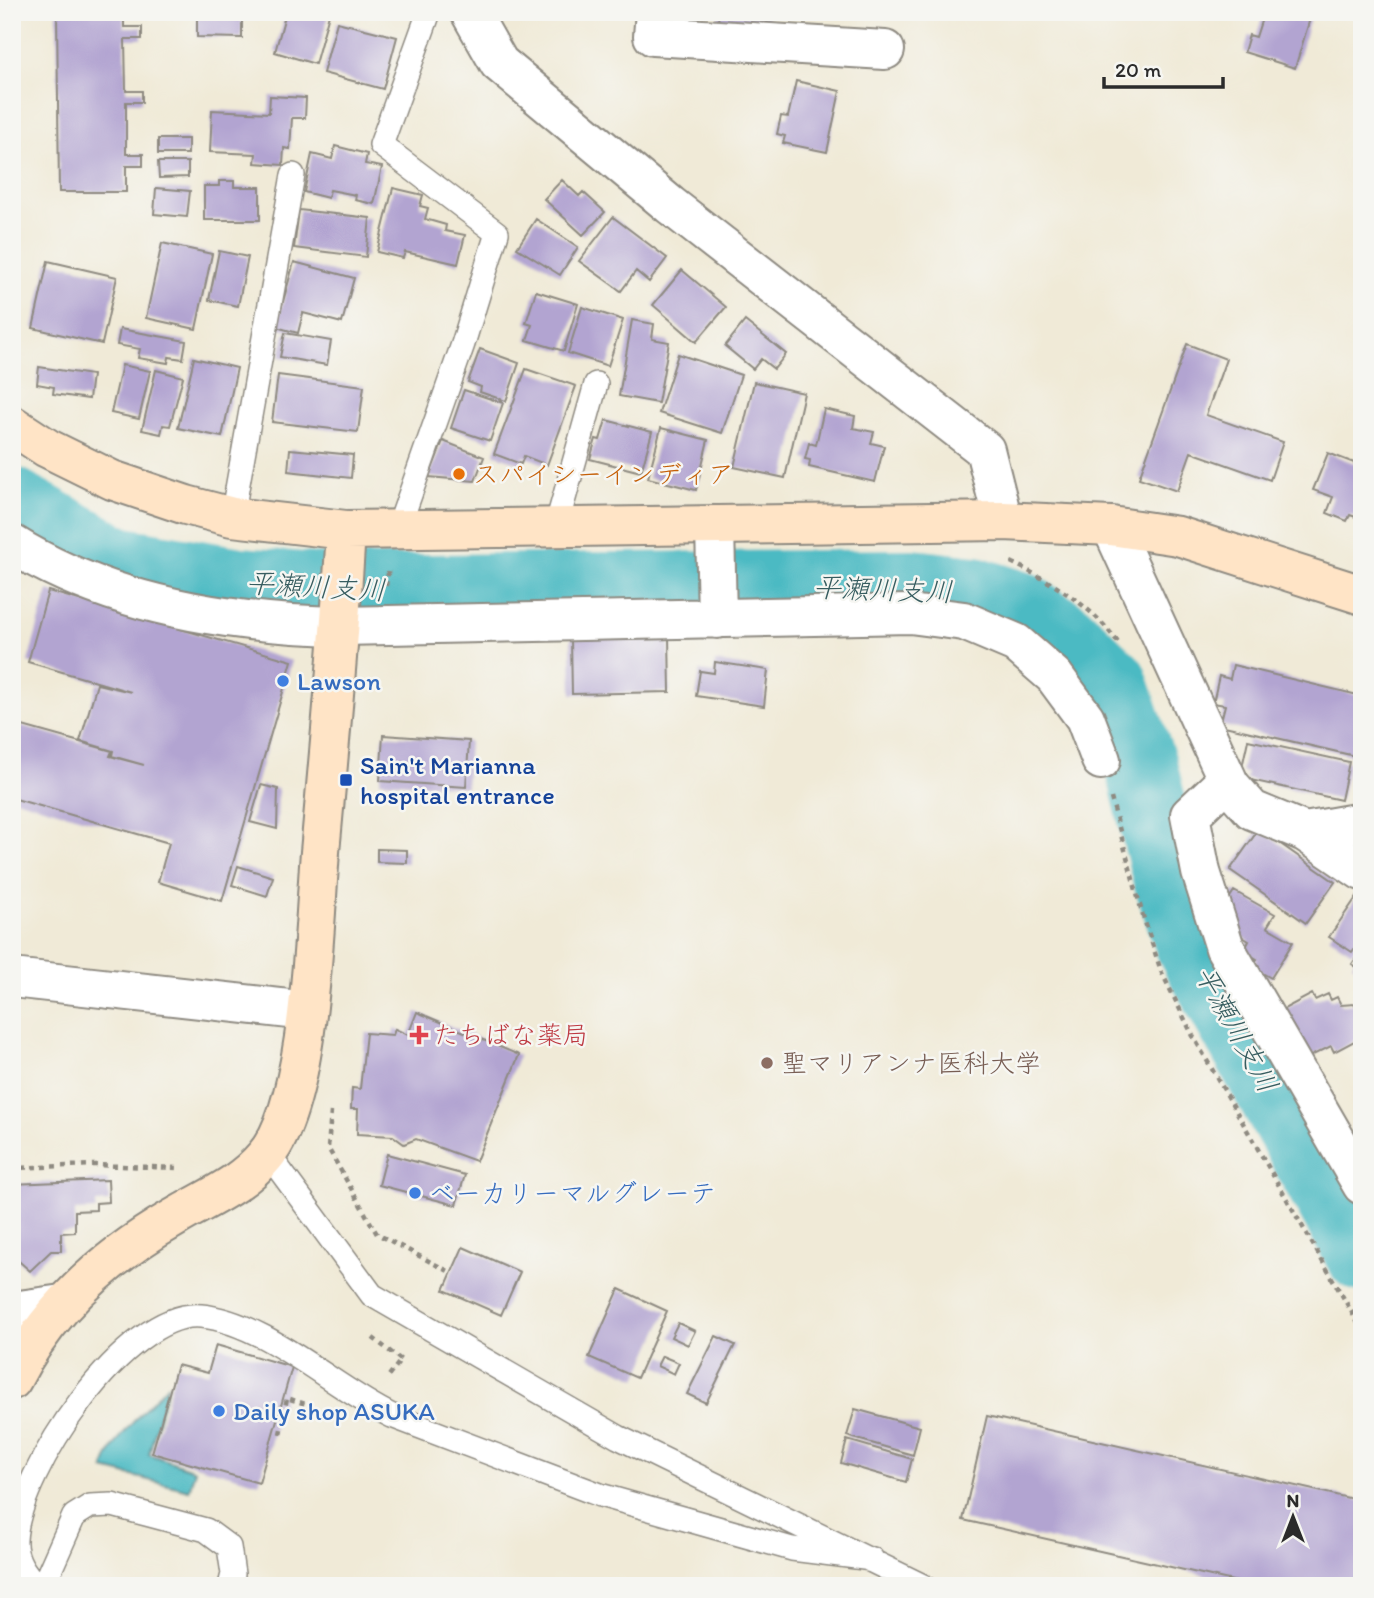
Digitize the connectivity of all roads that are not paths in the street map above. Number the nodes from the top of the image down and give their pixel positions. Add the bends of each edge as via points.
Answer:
1 (429, 12) edge
2 (470, 12) edge
3 (655, 12) edge
4 (886, 50) dead end
5 (293, 175) dead end
6 (596, 384) dead end
7 (12, 425) edge
8 (232, 517) junction
9 (1003, 521) junction
10 (1111, 526) junction
11 (556, 527) junction
12 (398, 529) junction
13 (715, 542) junction
14 (12, 544) edge
15 (345, 548) junction
16 (1362, 595) edge
17 (717, 612) junction
18 (342, 616) junction
19 (1101, 760) road end
20 (1227, 780) junction
21 (1362, 822) edge
22 (1305, 832) junction
23 (1362, 871) edge
24 (12, 978) edge
25 (307, 1011) junction
26 (268, 1154) junction
27 (1362, 1185) edge
28 (62, 1304) junction
29 (12, 1311) edge
30 (12, 1380) edge
31 (872, 1559) junction
32 (37, 1586) edge
33 (43, 1586) edge
34 (230, 1586) edge
35 (923, 1586) edge

1 - 12 lane via 381,145 497,233
2 - 9 street via 499,63 670,205 985,450
3 - 4 street via 653,36
5 - 8 lane
6 - 11 lane
7 - 8 street via 112,480
8 - 15 street
9 - 10 street
9 - 13 street
10 - 16 street via 1178,536
10 - 20 street
11 - 12 street
11 - 13 street
12 - 15 street
13 - 17 street
14 - 18 street via 78,576 168,605 254,623
15 - 18 street
17 - 18 street
17 - 19 street via 910,614 964,621 1016,643 1054,676 1085,718
18 - 25 street
20 - 22 street via 1252,810
20 - 27 street via 1190,815 1201,872 1225,948
21 - 22 street
22 - 23 street
24 - 25 street
25 - 26 street via 290,1112
26 - 28 street via 236,1185 127,1245
26 - 31 lane via 372,1295 618,1437
28 - 29 street
28 - 30 street
31 - 32 lane via 792,1549 600,1495 392,1416 359,1401 280,1345 201,1316 181,1317 115,1359 70,1413 29,1483 15,1539 23,1572
31 - 35 lane
33 - 34 lane via 74,1516 90,1506 112,1504 206,1530 229,1547

